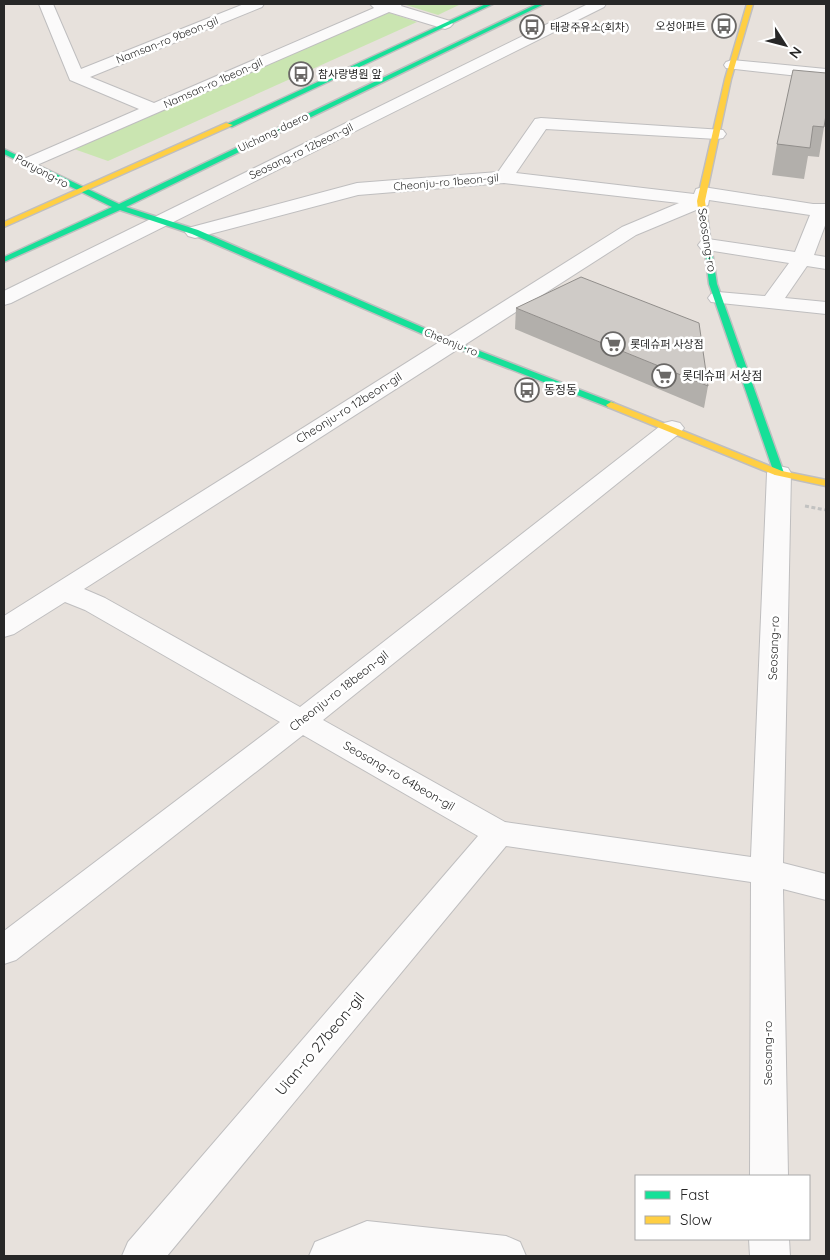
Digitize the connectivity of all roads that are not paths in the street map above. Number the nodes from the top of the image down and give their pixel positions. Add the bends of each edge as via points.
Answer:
1 (46, 4) edge
2 (257, 4) edge
3 (490, 4) edge
4 (541, 4) edge
5 (599, 4) edge
6 (750, 4) edge
7 (386, 5) edge
8 (445, 24) junction
9 (732, 65) junction
10 (826, 74) edge
11 (76, 77) junction
12 (154, 109) junction
13 (716, 134) junction
14 (4, 151) edge
15 (30, 163) junction
16 (504, 177) junction
17 (80, 191) junction
18 (702, 197) junction
19 (119, 207) junction
20 (824, 210) edge
21 (159, 221) junction
22 (4, 225) edge
23 (195, 232) junction
24 (708, 245) junction
25 (802, 259) junction
26 (4, 260) edge
27 (826, 262) edge
28 (718, 298) junction
29 (4, 299) edge
30 (771, 303) junction
31 (826, 308) edge
32 (452, 343) junction
33 (672, 428) junction
34 (779, 473) junction
35 (826, 483) edge
36 (62, 590) junction
37 (4, 628) edge
38 (302, 721) junction
39 (498, 832) junction
40 (767, 872) junction
41 (826, 887) edge
42 (4, 950) edge
43 (769, 1175) edge
44 (770, 1240) edge
45 (142, 1256) edge
46 (329, 1256) edge
47 (506, 1256) edge
48 (770, 1256) edge

1 - 11 street
2 - 11 street, Namsan-ro 9beon-gil
3 - 8 main road, Uichang-daero
4 - 19 main road, Uichang-daero
5 - 21 street, Seosang-ro 12beon-gil
6 - 9 main road, Seosang-ro
7 - 8 street
7 - 12 street, Namsan-ro 1beon-gil
8 - 17 main road, Uichang-daero via 295,96
9 - 10 street
9 - 13 main road, Seosang-ro
11 - 12 street
12 - 15 street, Namsan-ro 1beon-gil
13 - 16 street via 541,123
13 - 18 main road, Seosang-ro
14 - 15 main road, Paryong-ro
15 - 17 main road, Paryong-ro
16 - 18 street, Cheonju-ro 1beon-gil
16 - 23 street, Cheonju-ro 1beon-gil via 357,190
17 - 19 main road, Cheonju-ro
17 - 22 main road, Uichang-daero
18 - 20 street, Cheonju-ro 1beon-gil
18 - 24 main road, Seosang-ro
18 - 32 street, Cheonju-ro 12beon-gil via 629,231
19 - 21 main road, Cheonju-ro
19 - 26 main road, Uichang-daero
20 - 25 street
21 - 23 main road, Cheonju-ro
21 - 29 street, Seosang-ro 12beon-gil
23 - 32 main road, Cheonju-ro
24 - 25 street
24 - 28 main road, Seosang-ro
25 - 27 street
25 - 30 street
28 - 30 street
28 - 34 main road, Seosang-ro
30 - 31 street
32 - 33 main road, Cheonju-ro
32 - 36 street, Cheonju-ro 12beon-gil
33 - 34 main road, Cheonju-ro
33 - 38 street, Cheonju-ro 18beon-gil
34 - 35 main road, Cheonju-ro
34 - 40 street, Seosang-ro
36 - 37 street, Cheonju-ro 12beon-gil
36 - 38 street, Seosang-ro 64beon-gil via 95,604
38 - 39 street, Seosang-ro 64beon-gil
38 - 42 street, Cheonju-ro 18beon-gil
39 - 40 street, Seosang-ro 64beon-gil
39 - 45 street, Uian-ro 27beon-gil
40 - 41 street, Seosang-ro 64beon-gil
40 - 43 street, Seosang-ro
44 - 48 street
46 - 47 street via 367,1240

